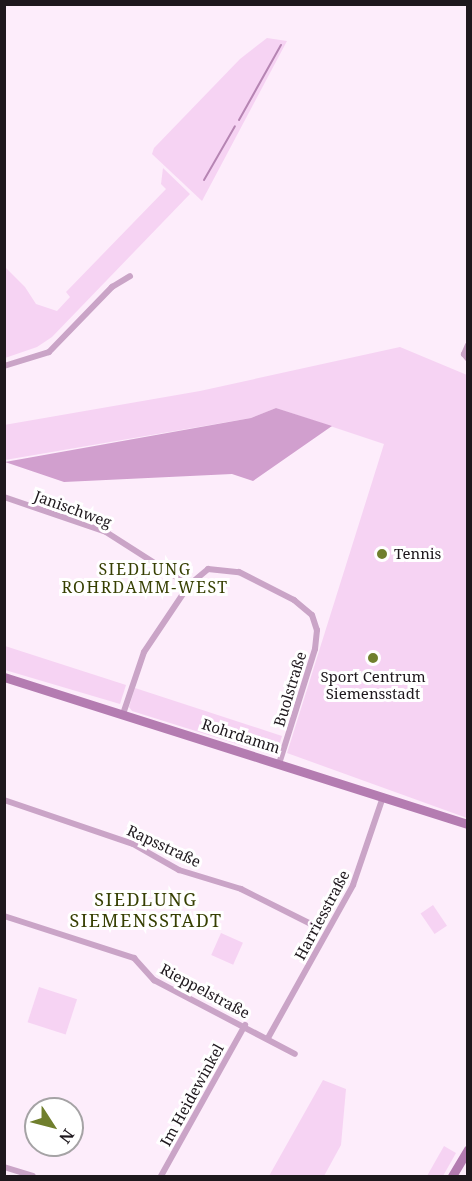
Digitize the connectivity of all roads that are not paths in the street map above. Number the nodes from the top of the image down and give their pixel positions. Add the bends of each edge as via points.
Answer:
1 (130, 276) dead end
2 (468, 345) edge
3 (466, 356) edge
4 (4, 366) edge
5 (4, 497) edge
6 (189, 585) junction
7 (5, 679) edge
8 (123, 714) junction
9 (279, 764) junction
10 (383, 798) junction
11 (4, 800) edge
12 (468, 824) edge
13 (4, 916) edge
14 (309, 923) tunnel mouth
15 (320, 929) tunnel mouth
16 (327, 933) junction
17 (245, 1025) junction
18 (268, 1038) junction
19 (295, 1054) dead end
20 (468, 1149) edge
21 (4, 1167) edge
22 (33, 1176) edge
23 (161, 1176) edge
24 (452, 1176) edge

1 - 4 street via 121,279 49,352
2 - 3 street
5 - 6 street, Janischweg via 106,532
6 - 8 street via 144,652
6 - 9 street, Buolstraße via 208,569 239,572 294,600 314,621 315,649
7 - 8 main road, Rohrdamm
8 - 9 main road, Rohrdamm
9 - 10 main road, Rohrdamm
10 - 12 main road, Rohrdamm
10 - 16 street, Harriesstraße via 363,863
11 - 14 street, Rapsstraße via 133,844 179,870 241,889
13 - 17 street, Rieppelstraße via 134,958 154,980
15 - 16 street
16 - 18 street, Harriesstraße
17 - 18 street, Rieppelstraße
17 - 23 street, Im Heidewinkel
18 - 19 street, Rieppelstraße
20 - 24 main road
21 - 22 street

